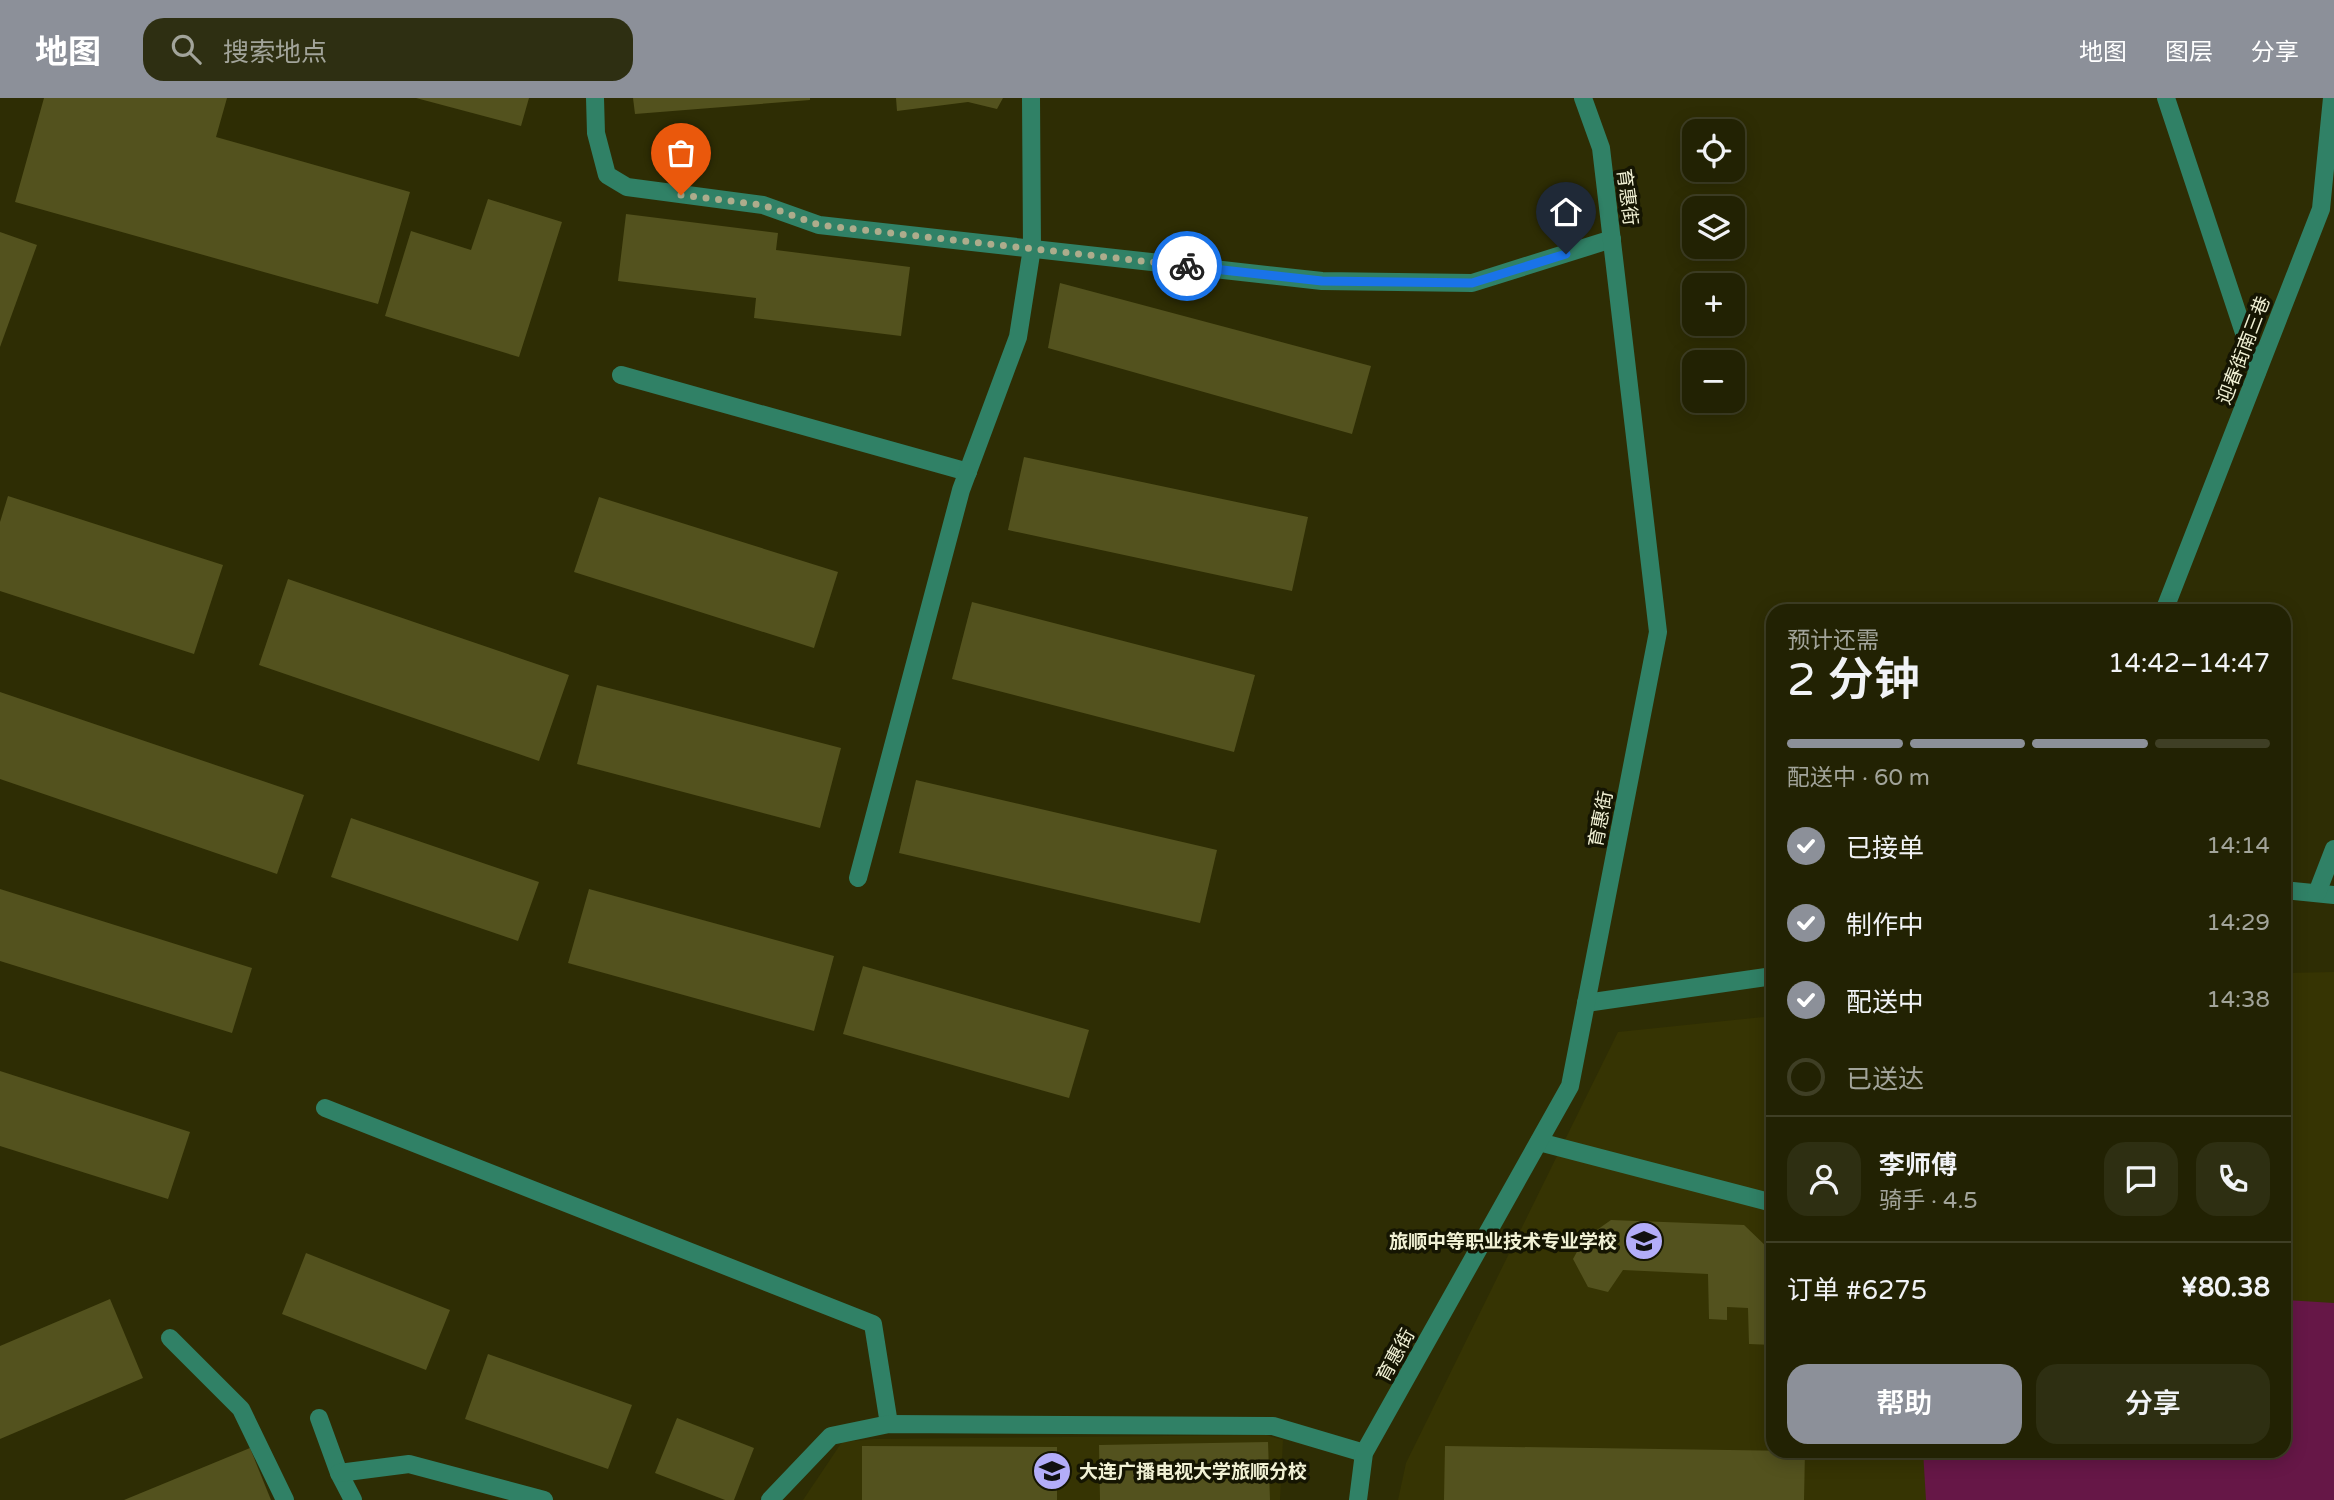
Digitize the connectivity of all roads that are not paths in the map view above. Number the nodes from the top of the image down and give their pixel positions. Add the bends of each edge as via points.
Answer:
1 (595, 98) edge
2 (1031, 98) edge
3 (1583, 98) edge
4 (2166, 98) edge
5 (2332, 98) edge
6 (1612, 239) junction
7 (1032, 248) junction
8 (2257, 372) junction
9 (621, 375) dead end
10 (968, 472) junction
11 (2167, 604) edge
12 (2334, 849) edge
13 (858, 878) dead end
14 (2291, 891) edge
15 (2326, 894) edge
16 (1766, 977) edge
17 (1586, 1003) junction
18 (326, 1108) dead end
19 (1539, 1142) junction
20 (1766, 1201) edge
21 (170, 1339) dead end
22 (319, 1418) dead end
23 (889, 1424) junction
24 (1364, 1453) junction
25 (339, 1473) junction
26 (285, 1500) edge
27 (353, 1500) edge
28 (544, 1500) edge
29 (770, 1500) edge
30 (1358, 1500) edge

1 - 7 street via 596,133 607,175 627,187 763,205 819,225
2 - 7 street
3 - 6 street, 育惠街 via 1601,148
4 - 8 street
5 - 8 street, 迎春街南三巷 via 2321,209
6 - 7 street via 1472,283 1322,281
6 - 17 street, 育惠街 via 1658,632
7 - 10 street via 1018,337
8 - 11 street, 迎春街南三巷
9 - 10 street
10 - 13 street
12 - 15 street
14 - 15 street
16 - 17 street
17 - 19 street, 育惠街 via 1570,1086
18 - 23 street via 873,1324
19 - 20 street
19 - 24 street, 育惠街
21 - 26 street via 241,1409
22 - 25 street
23 - 24 street via 1273,1426
23 - 29 street via 831,1436
24 - 30 street, 育惠街
25 - 27 street
25 - 28 street via 409,1464

